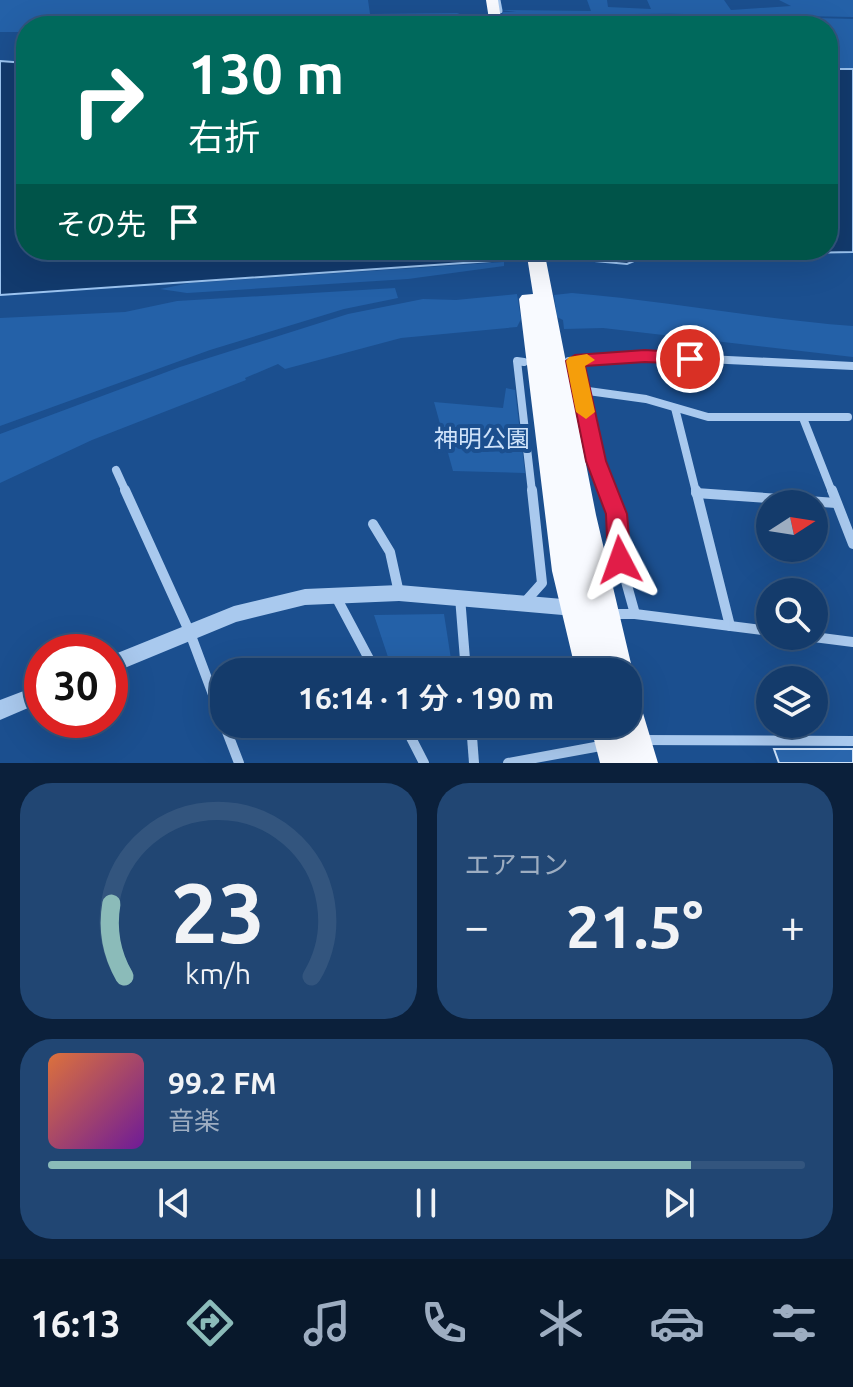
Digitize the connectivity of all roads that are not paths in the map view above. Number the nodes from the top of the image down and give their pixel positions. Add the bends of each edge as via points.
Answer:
1 (498, 0) edge
2 (500, 11) dead end
3 (524, 260) edge
4 (536, 260) edge
5 (540, 322) junction
6 (524, 362) dead end
7 (853, 366) edge
8 (581, 390) junction
9 (675, 408) junction
10 (848, 417) dead end
11 (803, 418) junction
12 (116, 470) dead end
13 (696, 493) junction
14 (836, 503) junction
15 (373, 524) dead end
16 (853, 544) edge
17 (399, 593) junction
18 (335, 595) junction
19 (460, 597) junction
20 (525, 602) junction
21 (574, 608) junction
22 (603, 614) junction
23 (635, 614) junction
24 (730, 626) junction
25 (756, 629) edge
26 (190, 633) junction
27 (828, 639) edge
28 (853, 642) edge
29 (128, 658) edge
30 (369, 658) edge
31 (465, 658) edge
32 (587, 658) edge
33 (614, 658) edge
34 (210, 687) edge
35 (24, 700) edge
36 (0, 710) edge
37 (229, 738) edge
38 (411, 738) edge
39 (472, 738) edge
40 (623, 741) edge
41 (853, 741) edge
42 (239, 763) edge
43 (424, 763) edge
44 (474, 763) edge
45 (508, 763) edge

1 - 2 street
3 - 5 highway
4 - 5 highway
5 - 21 highway
5 - 22 highway
6 - 20 street via 517,361 542,583
7 - 8 street via 645,356 572,361
8 - 9 street
8 - 23 street via 596,461 616,514 620,560
9 - 11 street via 708,417
9 - 13 street
10 - 11 street
11 - 14 street
12 - 26 street
13 - 14 street
13 - 24 street
14 - 16 street
15 - 17 street via 390,552
17 - 18 street
17 - 19 street
18 - 26 street via 250,609
18 - 30 street
19 - 20 street
19 - 31 street
20 - 21 street
21 - 22 street
21 - 32 highway
22 - 23 street
22 - 33 highway
23 - 24 street
24 - 25 street
26 - 29 street
26 - 34 street
27 - 28 street
35 - 36 street
37 - 42 street
38 - 43 street
39 - 44 street
40 - 41 street
40 - 45 street

